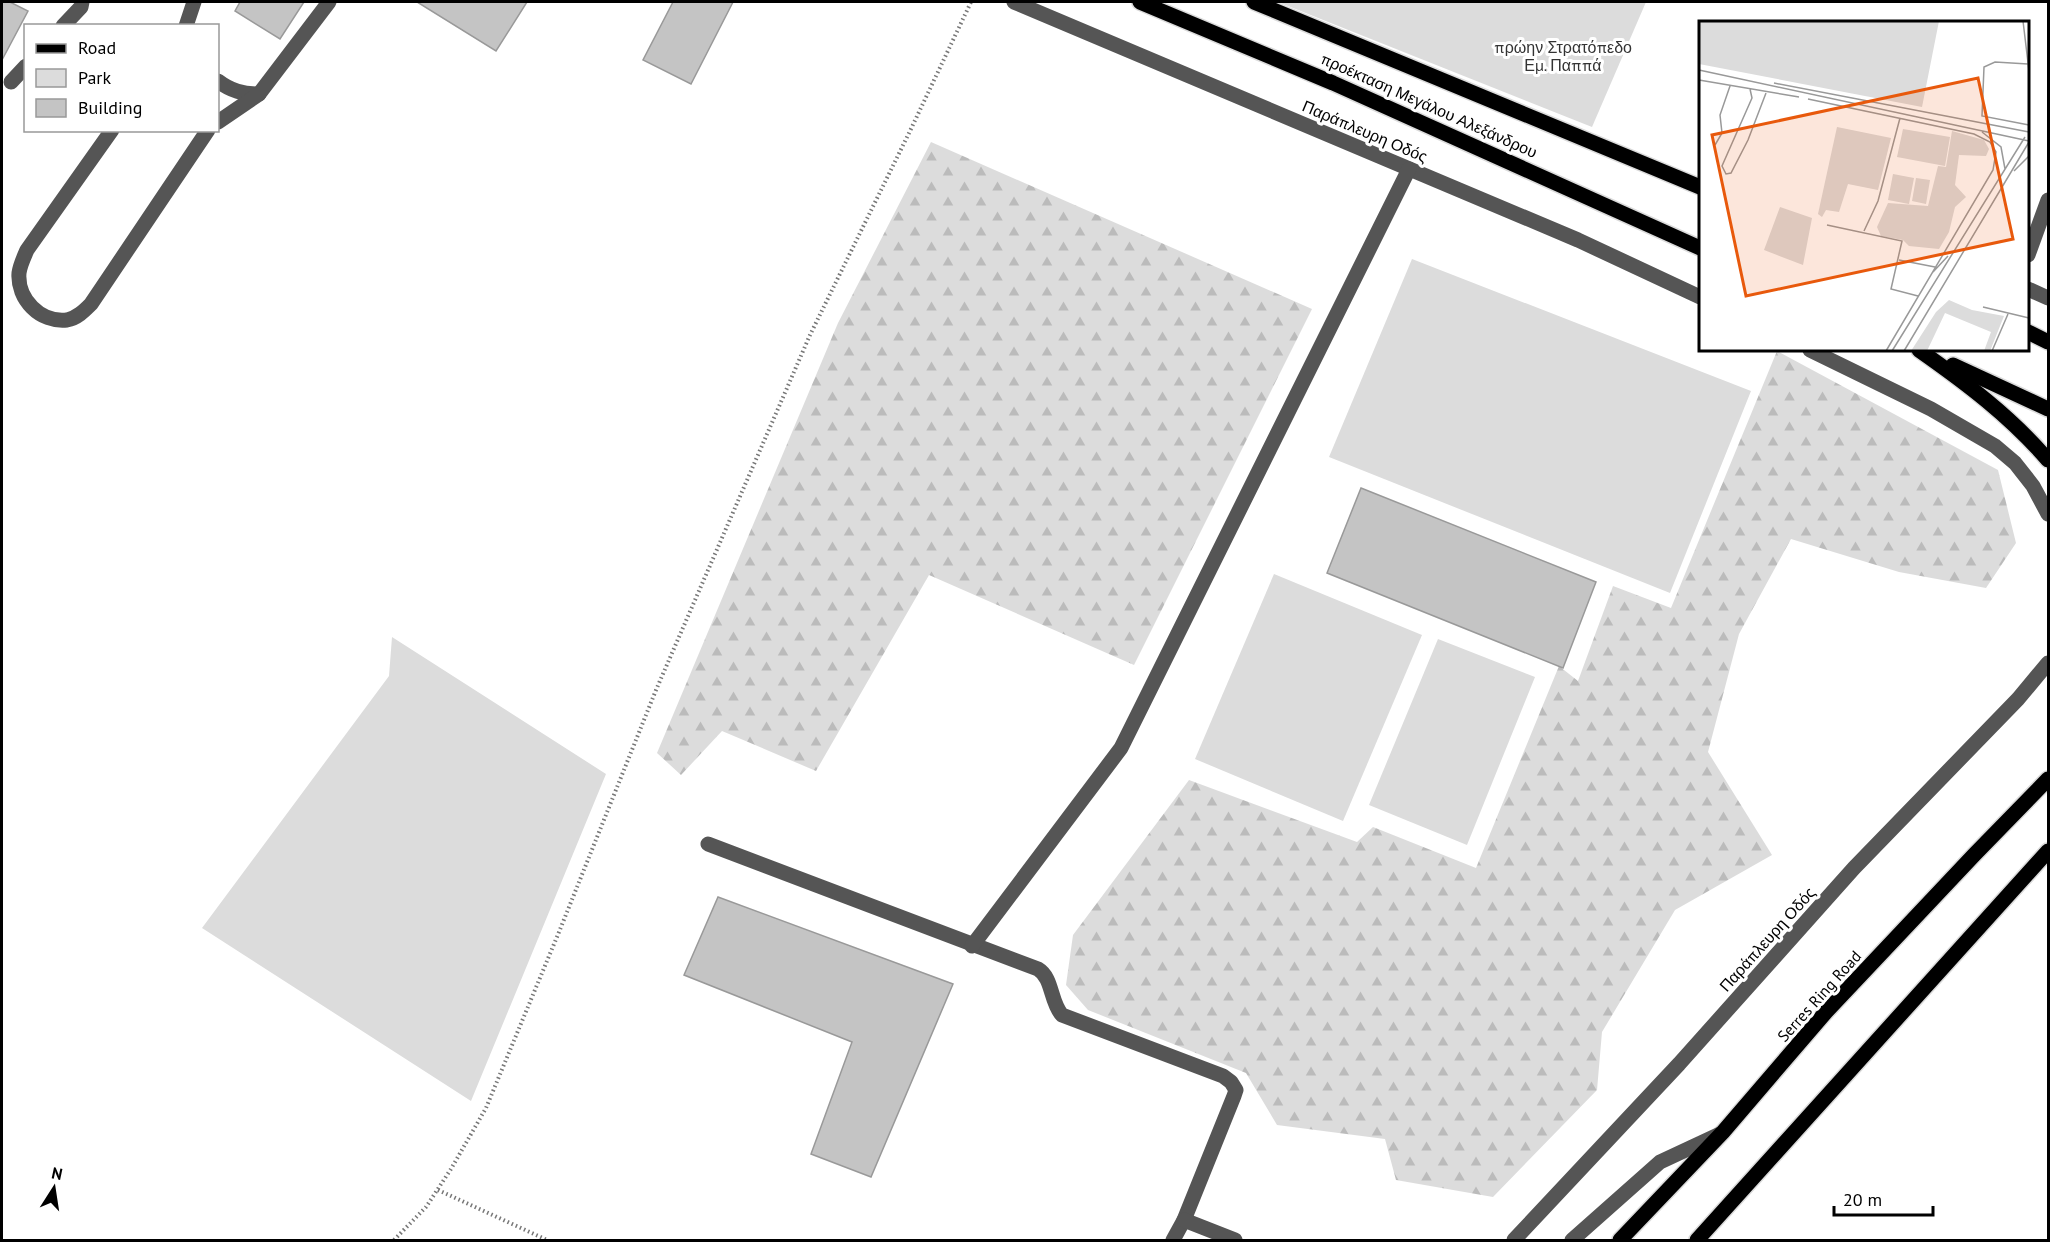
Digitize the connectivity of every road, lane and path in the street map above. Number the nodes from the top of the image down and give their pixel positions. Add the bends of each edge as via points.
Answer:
1 (82, 2) edge
2 (194, 2) edge
3 (329, 2) edge
4 (971, 2) edge
5 (1014, 2) edge
6 (1140, 2) edge
7 (1254, 2) edge
8 (65, 24) edge
9 (187, 24) edge
10 (24, 68) edge
11 (11, 82) dead end
12 (219, 82) edge
13 (259, 94) junction
14 (219, 121) edge
15 (111, 132) edge
16 (207, 132) edge
17 (1409, 168) junction
18 (1699, 186) edge
19 (2049, 200) edge
20 (1699, 247) edge
21 (2029, 252) edge
22 (2029, 289) edge
23 (1699, 296) edge
24 (2049, 298) edge
25 (2029, 332) edge
26 (2049, 342) edge
27 (1812, 351) edge
28 (1921, 351) edge
29 (1922, 351) edge
30 (2049, 410) edge
31 (2049, 460) edge
32 (2049, 514) edge
33 (2049, 663) edge
34 (2049, 779) edge
35 (708, 844) dead end
36 (2049, 851) edge
37 (972, 945) junction
38 (1723, 1132) junction
39 (438, 1190) junction
40 (1184, 1220) junction
41 (394, 1240) edge
42 (547, 1240) edge
43 (1173, 1240) edge
44 (1236, 1240) edge
45 (1514, 1240) edge
46 (1572, 1240) edge
47 (1620, 1240) edge
48 (1697, 1240) edge

1 - 8 street
2 - 9 street
3 - 13 street
4 - 39 path via 810,335 656,690 486,1108
5 - 17 street, Παράπλευρη Οδός
6 - 20 main road, προέκταση Μεγάλου Αλεξάνδρου via 1333,82
7 - 18 main road, προέκταση Μεγάλου Αλεξάνδρου
10 - 11 street
12 - 13 street via 242,94
13 - 14 street
15 - 16 street via 22,262 20,283 26,300 49,317 67,320 91,304
17 - 23 street, Παράπλευρη Οδός
17 - 37 street via 1121,748
19 - 21 street
22 - 24 street
25 - 26 main road
27 - 32 street via 1931,409 1995,447 2015,463
28 - 31 main road via 2000,410
29 - 30 main road
33 - 45 street, Παράπλευρη Οδός via 1854,868 1679,1064
34 - 38 main road, Serres Ring Road via 1825,1013
35 - 37 street
36 - 48 main road
37 - 40 street via 1042,971 1062,1015 1231,1082 1236,1090
38 - 46 street via 1660,1162
38 - 47 main road, Serres Ring Road
39 - 41 path
39 - 42 path
40 - 43 street
40 - 44 street

